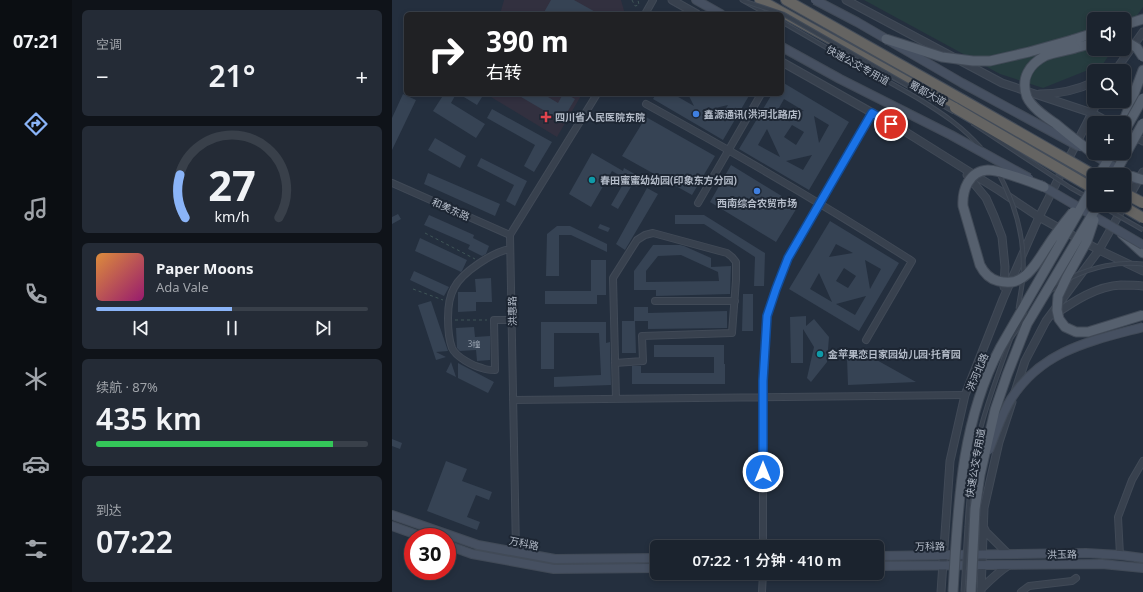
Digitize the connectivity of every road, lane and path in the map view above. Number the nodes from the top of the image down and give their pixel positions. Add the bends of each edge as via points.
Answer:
1 (632, 0) edge
2 (638, 0) edge
3 (653, 0) edge
4 (672, 0) edge
5 (696, 0) edge
6 (760, 0) edge
7 (786, 0) edge
8 (815, 0) edge
9 (846, 0) edge
10 (743, 1) edge
11 (646, 12) edge
12 (693, 12) edge
13 (717, 12) edge
14 (763, 12) edge
15 (777, 12) edge
16 (781, 12) edge
17 (784, 14) edge
18 (784, 15) edge
19 (1143, 19) edge
20 (784, 23) edge
21 (1131, 23) edge
22 (1143, 32) edge
23 (1087, 35) edge
24 (886, 39) junction
25 (1131, 44) edge
26 (1087, 45) edge
27 (784, 48) edge
28 (1143, 57) edge
29 (784, 63) edge
30 (1120, 64) edge
31 (1143, 70) edge
32 (1087, 85) edge
33 (1033, 94) junction
34 (596, 96) edge
35 (759, 96) edge
36 (1143, 98) edge
37 (646, 104) dead end
38 (1094, 108) edge
39 (957, 111) junction
40 (872, 113) junction
41 (1092, 113) junction
42 (1097, 116) edge
43 (1126, 116) edge
44 (965, 119) dead end
45 (1131, 119) edge
46 (1143, 123) edge
47 (1143, 132) edge
48 (1131, 135) edge
49 (1143, 141) edge
50 (1131, 144) edge
51 (1131, 148) edge
52 (728, 149) junction
53 (1087, 149) edge
54 (1087, 151) edge
55 (1104, 160) edge
56 (959, 166) junction
57 (1117, 168) edge
58 (1087, 171) edge
59 (1143, 172) edge
60 (1131, 176) joint
61 (1143, 180) edge
62 (392, 183) edge
63 (1143, 184) edge
64 (1087, 185) edge
65 (1044, 187) junction
66 (1131, 196) edge
67 (1087, 198) edge
68 (820, 203) junction
69 (1087, 203) edge
70 (698, 204) dead end
71 (1143, 204) edge
72 (1087, 205) edge
73 (1131, 211) edge
74 (1095, 212) edge
75 (1097, 212) edge
76 (1111, 212) edge
77 (1039, 216) junction
78 (1143, 218) edge
79 (1115, 228) junction
80 (1143, 230) edge
81 (425, 233) dead end
82 (510, 235) junction
83 (1143, 245) edge
84 (510, 249) junction
85 (1099, 250) junction
86 (1143, 253) edge
87 (482, 262) junction
88 (1143, 264) edge
89 (1143, 271) edge
90 (1143, 286) edge
91 (413, 289) dead end
92 (1004, 299) junction
93 (655, 301) dead end
94 (735, 301) junction
95 (449, 303) junction
96 (1143, 315) edge
97 (448, 320) junction
98 (494, 320) junction
99 (512, 320) junction
100 (1046, 321) junction
101 (1143, 327) edge
102 (1011, 338) junction
103 (866, 340) dead end
104 (615, 363) junction
105 (965, 395) junction
106 (763, 397) junction
107 (616, 399) junction
108 (513, 400) junction
109 (1143, 460) edge
110 (980, 475) junction
111 (392, 515) edge
112 (392, 526) edge
113 (984, 526) junction
114 (404, 530) edge
115 (763, 540) edge
116 (456, 548) edge
117 (516, 552) junction
118 (1008, 554) junction
119 (983, 555) junction
120 (1120, 555) junction
121 (884, 556) edge
122 (943, 556) junction
123 (650, 558) edge
124 (1143, 558) edge
125 (982, 565) junction
126 (1009, 565) junction
127 (884, 566) edge
128 (942, 566) junction
129 (650, 568) edge
130 (1143, 568) edge
131 (1076, 578) dead end
132 (763, 580) edge
133 (981, 591) edge
134 (762, 592) edge
135 (941, 592) edge
136 (953, 592) edge
137 (963, 592) edge
138 (971, 592) edge
139 (1021, 592) edge

1 - 2 path via 635,6 639,5
3 - 11 street
4 - 12 street
5 - 13 main road
6 - 16 highway, 蜀都大道
7 - 58 highway, 蜀都大道, bridge
8 - 24 main road, bridge
9 - 33 street via 1002,83
10 - 14 lane, 快速公交专用道, bridge
10 - 15 lane, 快速公交专用道, bridge
17 - 39 highway, 蜀都大道
18 - 39 lane, 快速公交专用道, bridge
19 - 21 main road
20 - 102 lane, 快速公交专用道, bridge via 945,115 962,128 994,164 1008,192 1022,243 1023,286
22 - 30 street
23 - 24 main road, bridge via 990,61 942,57
24 - 54 main road, bridge
25 - 28 main road, bridge
26 - 53 main road, bridge via 1047,55 1036,61 1027,74 1025,85 1027,96 1037,109
27 - 65 main road, bridge via 951,135
29 - 40 street
31 - 43 main road
32 - 33 street via 1054,94
33 - 41 street
34 - 82 street
35 - 52 street
36 - 45 main road, bridge
37 - 52 street
38 - 41 street
39 - 64 highway, 蜀都大道, bridge
40 - 56 street
40 - 68 street
41 - 42 street
41 - 77 street
44 - 67 lane, bridge
46 - 50 main road, bridge
47 - 51 main road, bridge
48 - 49 street
52 - 68 street
52 - 70 street
55 - 57 main road, bridge
56 - 77 street
56 - 92 street via 986,198 1002,237
59 - 85 street
60 - 61 main road, bridge
60 - 63 main road, bridge
62 - 82 street, 和美东路
65 - 69 main road, bridge via 1012,175 989,170 980,171 971,178 962,197 963,206 978,258 988,276 1005,283 1022,278 1036,264 1063,224
65 - 79 main road, bridge
66 - 71 highway, bridge
68 - 103 street via 912,261
68 - 106 street via 788,258 767,316
72 - 136 main road, 洪河北路, bridge via 1000,348 982,386 966,453
73 - 78 highway, bridge
74 - 110 main road, bridge via 1027,324 995,410
75 - 96 main road, bridge via 1087,241 1058,296 1059,319 1065,327 1076,332 1088,332
76 - 80 lane, bridge
77 - 85 street
77 - 92 street
79 - 83 main road, bridge
79 - 86 main road, bridge
81 - 87 path
82 - 84 street, 洪惠路
84 - 87 street
84 - 99 street, 洪惠路
85 - 89 street
85 - 100 street
87 - 95 street via 461,278 453,289
88 - 102 lane, 快速公交专用道, bridge via 1114,264 1072,277 1049,292 1034,306
90 - 100 street via 1120,285 1099,290 1071,302
91 - 95 path
92 - 105 street
93 - 94 street
94 - 104 street via 732,333 642,336 643,361
94 - 104 street via 736,262 728,253 653,233 645,235 638,240 613,278
95 - 97 street
97 - 98 path
97 - 98 street via 453,349 464,360 482,368 495,370
98 - 99 street
99 - 108 street, 洪惠路
100 - 113 street via 1025,361 999,442 984,508
101 - 110 main road, bridge via 1084,343 1062,352 1042,365 1011,399 1000,420
102 - 137 lane, 快速公交专用道, bridge via 983,420 975,454 969,491
104 - 107 street
105 - 106 street
105 - 122 street via 950,461
106 - 107 street
106 - 115 street
107 - 108 street
108 - 117 street, 洪惠路
109 - 120 street via 1132,480 1118,517
110 - 138 main road, bridge
111 - 117 main road, 万科路 via 478,545
112 - 114 main road
113 - 118 street via 986,532
113 - 119 street
116 - 129 main road, 万科路 via 472,554 554,569
117 - 123 main road, 万科路 via 555,559
118 - 119 main road, 洪玉路
118 - 120 main road, 洪玉路
119 - 122 main road, 万科路
119 - 125 street
120 - 124 main road, 洪玉路
121 - 122 main road, 万科路
122 - 128 street
125 - 126 main road, 洪玉路
125 - 128 main road, 万科路
125 - 133 street
126 - 130 main road, 洪玉路 via 1102,564
126 - 133 street via 996,574
127 - 128 main road, 万科路
128 - 135 street
131 - 139 street via 1072,582 1029,586
132 - 134 street

